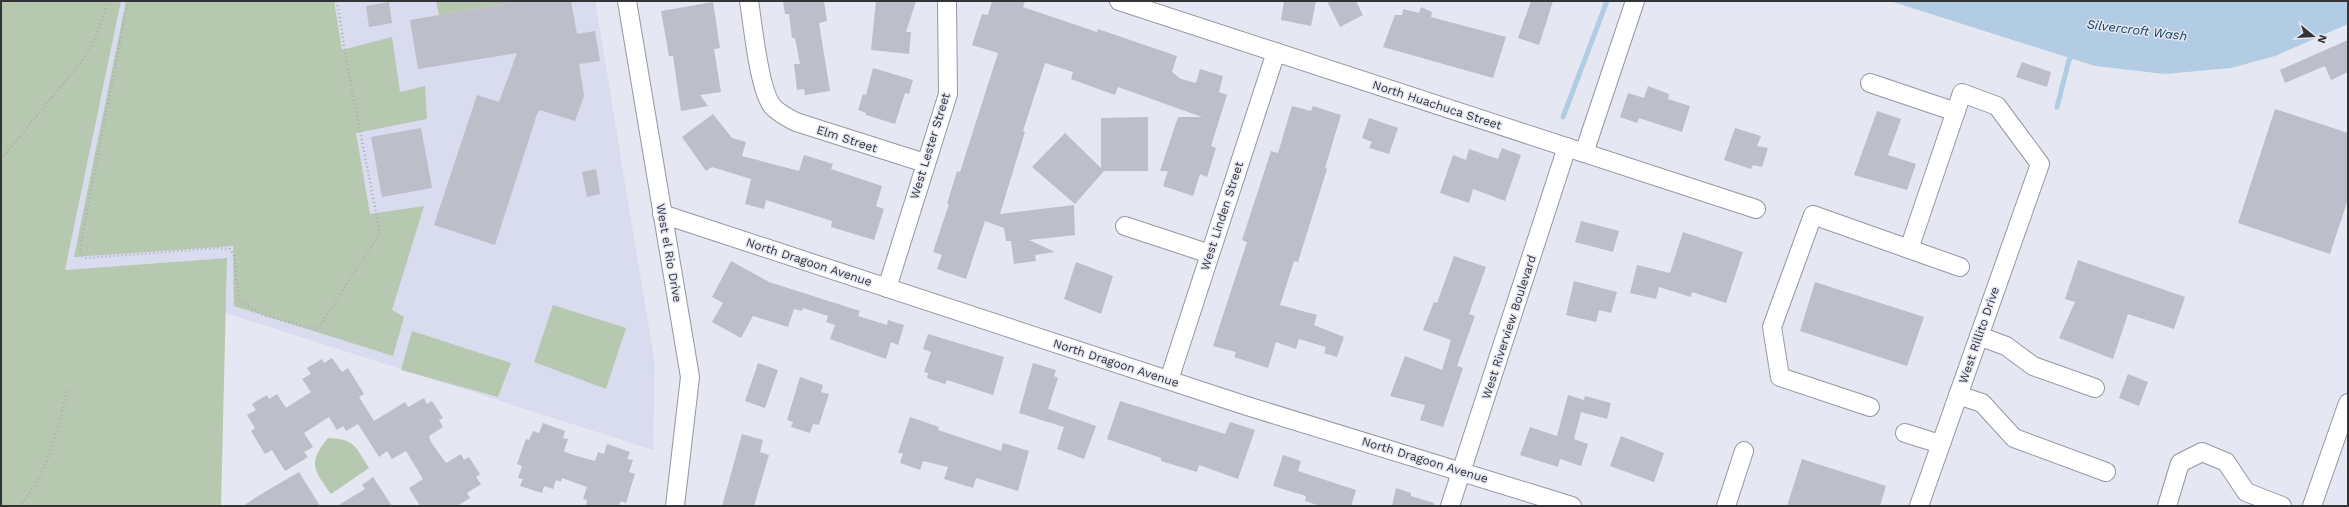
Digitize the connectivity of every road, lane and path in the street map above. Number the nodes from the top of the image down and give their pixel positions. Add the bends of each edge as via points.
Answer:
1 (108, 1) edge
2 (128, 1) edge
3 (337, 1) edge
4 (627, 1) edge
5 (749, 1) edge
6 (947, 1) edge
7 (1119, 1) edge
8 (1635, 1) edge
9 (1276, 52) junction
10 (1870, 83) dead end
11 (1956, 112) junction
12 (1567, 147) junction
13 (1584, 153) junction
14 (1, 159) edge
15 (925, 163) junction
16 (1756, 209) dead end
17 (662, 214) junction
18 (1125, 226) dead end
19 (1909, 249) junction
20 (1210, 254) junction
21 (1960, 267) dead end
22 (887, 288) junction
23 (1979, 336) junction
24 (1169, 380) junction
25 (2095, 388) dead end
26 (67, 389) dead end
27 (1958, 395) junction
28 (2348, 403) edge
29 (1870, 406) dead end
30 (1905, 433) dead end
31 (1940, 444) junction
32 (1744, 451) dead end
33 (1462, 472) junction
34 (2106, 472) dead end
35 (20, 506) edge
36 (675, 506) edge
37 (1450, 506) edge
38 (1572, 506) edge
39 (1726, 506) edge
40 (1919, 506) edge
41 (2167, 506) edge
42 (2282, 506) edge
43 (2312, 506) edge

1 - 14 path via 95,39 82,61
2 - 3 path via 80,247 81,255 86,258 230,249 234,256 239,300 263,315 317,330 380,233
4 - 17 street, West el Rio Drive
5 - 15 street, Elm Street via 764,86 773,106 782,115 796,122
6 - 15 street, West Lester Street via 948,94
7 - 9 street, North Huachuca Street
8 - 13 street
9 - 12 street, North Huachuca Street
9 - 20 street, West Linden Street
10 - 11 street
11 - 19 street
11 - 23 street, West Rillito Drive via 1962,93 1997,106 2040,164
12 - 13 street, North Huachuca Street
12 - 33 street, West Riverview Boulevard
13 - 16 street, North Huachuca Street
15 - 22 street, West Lester Street
17 - 22 street, North Dragoon Avenue
17 - 36 street, West el Rio Drive via 690,377
18 - 20 street
19 - 21 street
19 - 29 street via 1813,215 1772,327 1780,378
20 - 24 street, West Linden Street
22 - 24 street, North Dragoon Avenue
23 - 25 street via 2006,346 2033,366
23 - 27 street, West Rillito Drive
24 - 33 street, North Dragoon Avenue
26 - 35 path via 42,474
27 - 31 street, West Rillito Drive
27 - 34 street via 1982,403 2014,438
28 - 43 street
30 - 31 street
31 - 40 street, West Rillito Drive
32 - 39 street
33 - 37 street, West Riverview Boulevard
33 - 38 street, North Dragoon Avenue
41 - 42 street via 2180,463 2202,452 2226,462 2246,492

